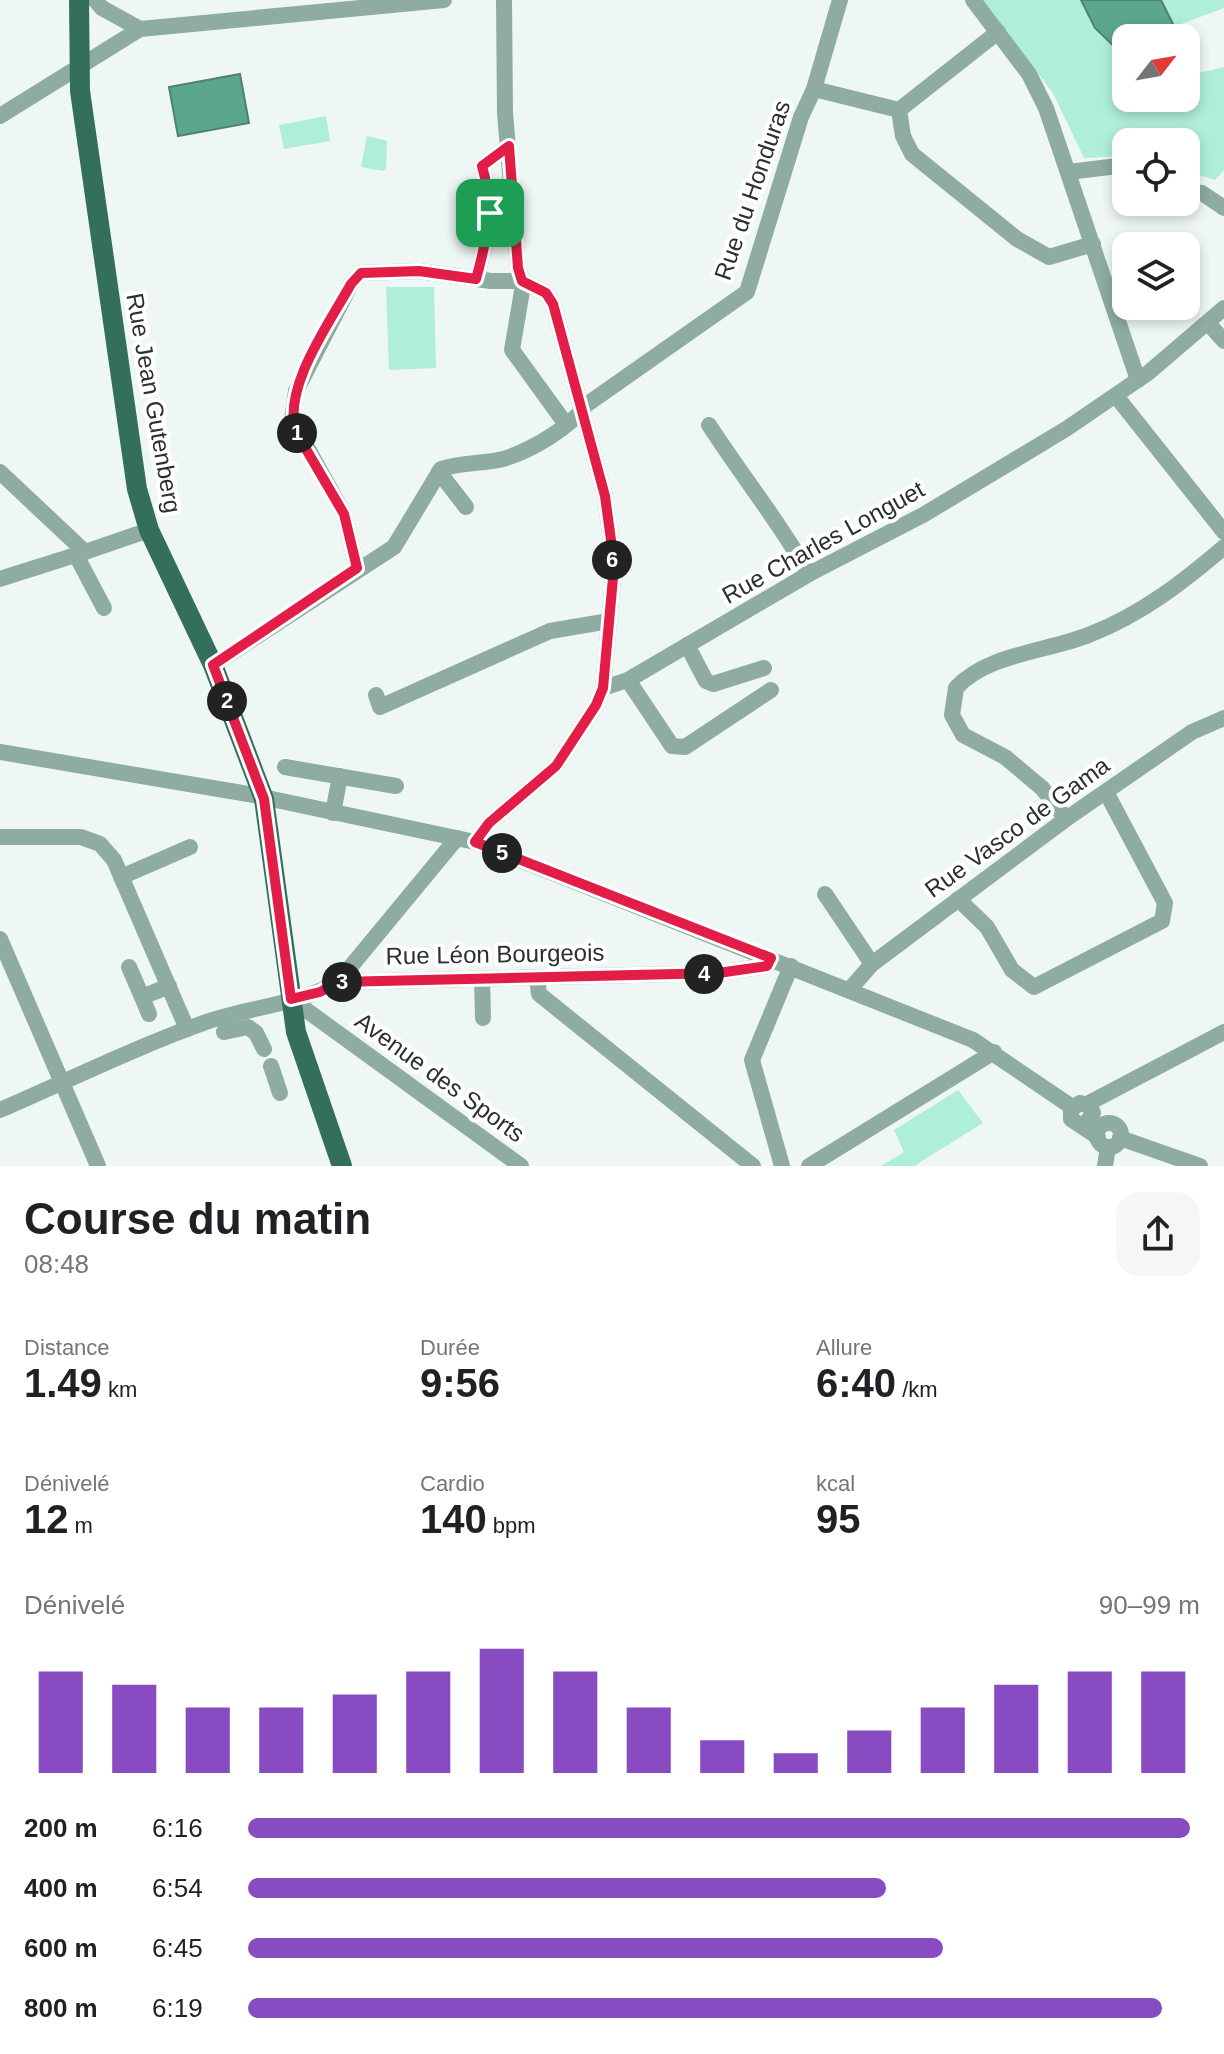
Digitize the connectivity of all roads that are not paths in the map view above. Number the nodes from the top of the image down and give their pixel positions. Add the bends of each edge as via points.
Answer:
1 (79, 0) edge
2 (95, 0) edge
3 (444, 0) edge
4 (504, 0) edge
5 (840, 0) edge
6 (973, 0) edge
7 (140, 29) junction
8 (998, 32) junction
9 (80, 65) junction
10 (814, 89) junction
11 (899, 110) junction
12 (0, 116) edge
13 (509, 146) junction
14 (1112, 167) edge
15 (1068, 172) junction
16 (1200, 193) edge
17 (1224, 208) edge
18 (1093, 244) junction
19 (476, 279) junction
20 (524, 283) junction
21 (1224, 308) edge
22 (1208, 323) junction
23 (1224, 341) edge
24 (1138, 380) junction
25 (1116, 396) junction
26 (582, 410) junction
27 (565, 423) junction
28 (709, 425) dead end
29 (0, 472) edge
30 (439, 472) junction
31 (466, 507) dead end
32 (149, 530) junction
33 (1224, 532) edge
34 (1224, 547) edge
35 (81, 553) junction
36 (357, 568) junction
37 (809, 574) junction
38 (0, 579) edge
39 (104, 608) dead end
40 (609, 621) junction
41 (687, 645) junction
42 (213, 665) junction
43 (764, 668) dead end
44 (628, 680) junction
45 (603, 688) junction
46 (771, 690) dead end
47 (376, 695) dead end
48 (1224, 718) edge
49 (0, 752) edge
50 (285, 767) dead end
51 (340, 776) junction
52 (396, 786) dead end
53 (1106, 792) junction
54 (264, 799) junction
55 (333, 813) junction
56 (1066, 819) junction
57 (0, 837) edge
58 (457, 838) junction
59 (475, 842) junction
60 (190, 847) dead end
61 (121, 877) junction
62 (825, 894) dead end
63 (958, 899) junction
64 (0, 939) edge
65 (771, 958) junction
66 (872, 964) junction
67 (791, 966) junction
68 (129, 967) dead end
69 (537, 978) junction
70 (482, 979) junction
71 (338, 982) junction
72 (169, 986) junction
73 (850, 989) junction
74 (142, 997) junction
75 (291, 999) junction
76 (149, 1014) dead end
77 (483, 1018) dead end
78 (187, 1029) junction
79 (224, 1032) dead end
80 (1224, 1032) edge
81 (264, 1049) dead end
82 (994, 1052) junction
83 (271, 1066) dead end
84 (62, 1083) junction
85 (280, 1093) dead end
86 (0, 1110) edge
87 (1096, 1124) junction
88 (1195, 1165) edge
89 (98, 1166) edge
90 (342, 1166) edge
91 (521, 1166) edge
92 (753, 1166) edge
93 (782, 1166) edge
94 (809, 1166) edge
95 (1105, 1166) edge

1 - 9 main road, Rue Jean Gutenberg
2 - 7 street
3 - 7 street
4 - 13 street
5 - 10 street
6 - 8 street
7 - 9 street
8 - 11 street
8 - 15 street via 1046,108
9 - 12 street
9 - 32 main road, Rue Jean Gutenberg via 121,383 137,489
10 - 11 street, Rue du Honduras
10 - 26 street, Rue du Honduras via 747,292
11 - 18 street via 912,154 1017,239 1049,257
13 - 19 street via 482,166 490,213
13 - 20 street via 517,258
14 - 15 street
15 - 18 street
16 - 17 street
18 - 24 street
19 - 20 street
19 - 36 street via 419,271 361,273 296,391 296,432 344,514
20 - 26 street via 546,293 553,304
20 - 27 street via 512,350
21 - 22 street, Rue Charles Longuet
22 - 23 street
22 - 24 street, Rue Charles Longuet
24 - 25 street, Rue Charles Longuet
25 - 33 street
25 - 37 street, Rue Charles Longuet via 923,515
26 - 27 street, Rue du Honduras
26 - 40 street via 611,540
27 - 30 street, Rue du Honduras via 521,452
28 - 37 street via 777,518
29 - 35 street
30 - 31 street
30 - 36 street via 394,547
32 - 35 street
32 - 42 main road, Rue Jean Gutenberg
34 - 56 street via 1141,610 1091,634 980,668 956,688 952,715 963,735 1005,757 1042,788
35 - 38 street
35 - 39 street
36 - 42 street
37 - 41 street, Rue Charles Longuet
40 - 45 street
40 - 47 street via 550,631 380,707
41 - 43 street via 706,681 713,684
41 - 44 street, Rue Charles Longuet
42 - 54 main road, Rue Jean Gutenberg
44 - 45 street, Rue Charles Longuet
44 - 46 street via 672,746 685,747
45 - 59 street via 556,766 489,823
48 - 53 street, Rue Vasco de Gama via 1192,732
49 - 54 street
50 - 51 street
51 - 52 street
51 - 55 street
53 - 56 street, Rue Vasco de Gama
53 - 63 street via 1165,903 1162,921 1034,987 1012,970 987,927
54 - 55 street
54 - 75 main road, Rue Jean Gutenberg
55 - 58 street
56 - 63 street, Rue Vasco de Gama
57 - 61 street via 81,837 100,844
58 - 59 street
58 - 71 street
59 - 65 street
60 - 61 street
61 - 72 street
62 - 66 street
63 - 66 street, Rue Vasco de Gama
64 - 84 street
65 - 67 street
65 - 69 street, Rue Léon Bourgeois via 767,966 750,971
66 - 73 street, Rue Vasco de Gama
67 - 73 street
67 - 93 street via 752,1060
68 - 74 street
69 - 70 street, Rue Léon Bourgeois
69 - 92 street via 539,994
70 - 71 street, Rue Léon Bourgeois
70 - 77 street
71 - 75 street, Rue Léon Bourgeois
72 - 74 street
72 - 78 street
73 - 82 street
74 - 76 street
75 - 78 street, Rue Léon Bourgeois
75 - 90 main road, Rue Jean Gutenberg via 297,1039
75 - 91 street, Avenue des Sports
78 - 84 street, Rue Léon Bourgeois
79 - 81 street via 248,1027
80 - 87 street
82 - 87 street
82 - 94 street
83 - 85 street
84 - 86 street, Rue Léon Bourgeois
84 - 89 street
87 - 88 street
87 - 95 street

